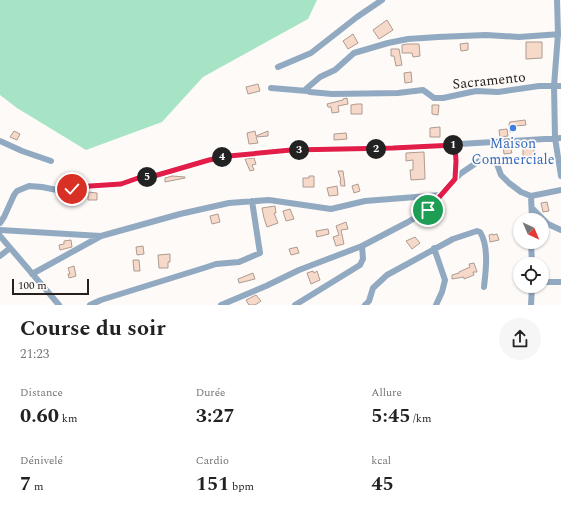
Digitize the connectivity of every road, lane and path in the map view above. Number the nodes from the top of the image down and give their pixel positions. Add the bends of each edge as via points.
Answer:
1 (382, 0) edge
2 (557, 0) edge
3 (560, 34) edge
4 (278, 67) dead end
5 (554, 86) junction
6 (561, 86) edge
7 (271, 88) dead end
8 (307, 90) junction
9 (558, 138) edge
10 (0, 141) edge
11 (455, 145) junction
12 (52, 161) dead end
13 (561, 176) edge
14 (455, 179) junction
15 (561, 190) edge
16 (440, 195) junction
17 (531, 196) junction
18 (252, 201) junction
19 (532, 208) junction
20 (532, 213) edge
21 (0, 223) edge
22 (0, 230) edge
23 (561, 230) edge
24 (0, 236) edge
25 (101, 236) junction
26 (362, 246) junction
27 (10, 248) junction
28 (434, 248) junction
29 (0, 256) edge
30 (32, 274) junction
31 (549, 282) edge
32 (561, 282) edge
33 (484, 287) dead end
34 (532, 293) edge
35 (59, 305) edge
36 (90, 305) edge
37 (221, 305) edge
38 (294, 305) edge
39 (365, 305) edge
40 (436, 305) edge
41 (531, 305) edge

1 - 4 street via 311,53
2 - 3 street
3 - 5 street
3 - 8 street via 438,37 388,43 354,53 334,70 308,86
5 - 6 street, Sacramento
5 - 8 street, Sacramento via 476,92 438,98 423,90 335,94
5 - 9 street
7 - 8 street
9 - 11 street
9 - 13 street
10 - 12 street
11 - 14 street
11 - 21 street via 291,150 229,156 121,184 62,190 25,187 14,195
14 - 16 street
14 - 17 street via 468,167 486,160 496,164 501,175 509,183
15 - 17 street
16 - 18 street via 365,201 331,209 270,200
16 - 26 street via 428,210
17 - 19 street
18 - 25 street via 229,203 180,214
18 - 36 street via 260,253 239,262 216,264
19 - 20 street
19 - 23 street via 548,224
22 - 25 street
24 - 27 street
25 - 30 street
26 - 37 street via 299,270
26 - 38 street via 363,259 360,265
27 - 29 street
27 - 30 street
28 - 33 street via 453,238 480,232 483,236 486,263
28 - 39 street via 383,278 373,288
28 - 40 street via 444,280
30 - 35 street
31 - 32 street
34 - 41 street

